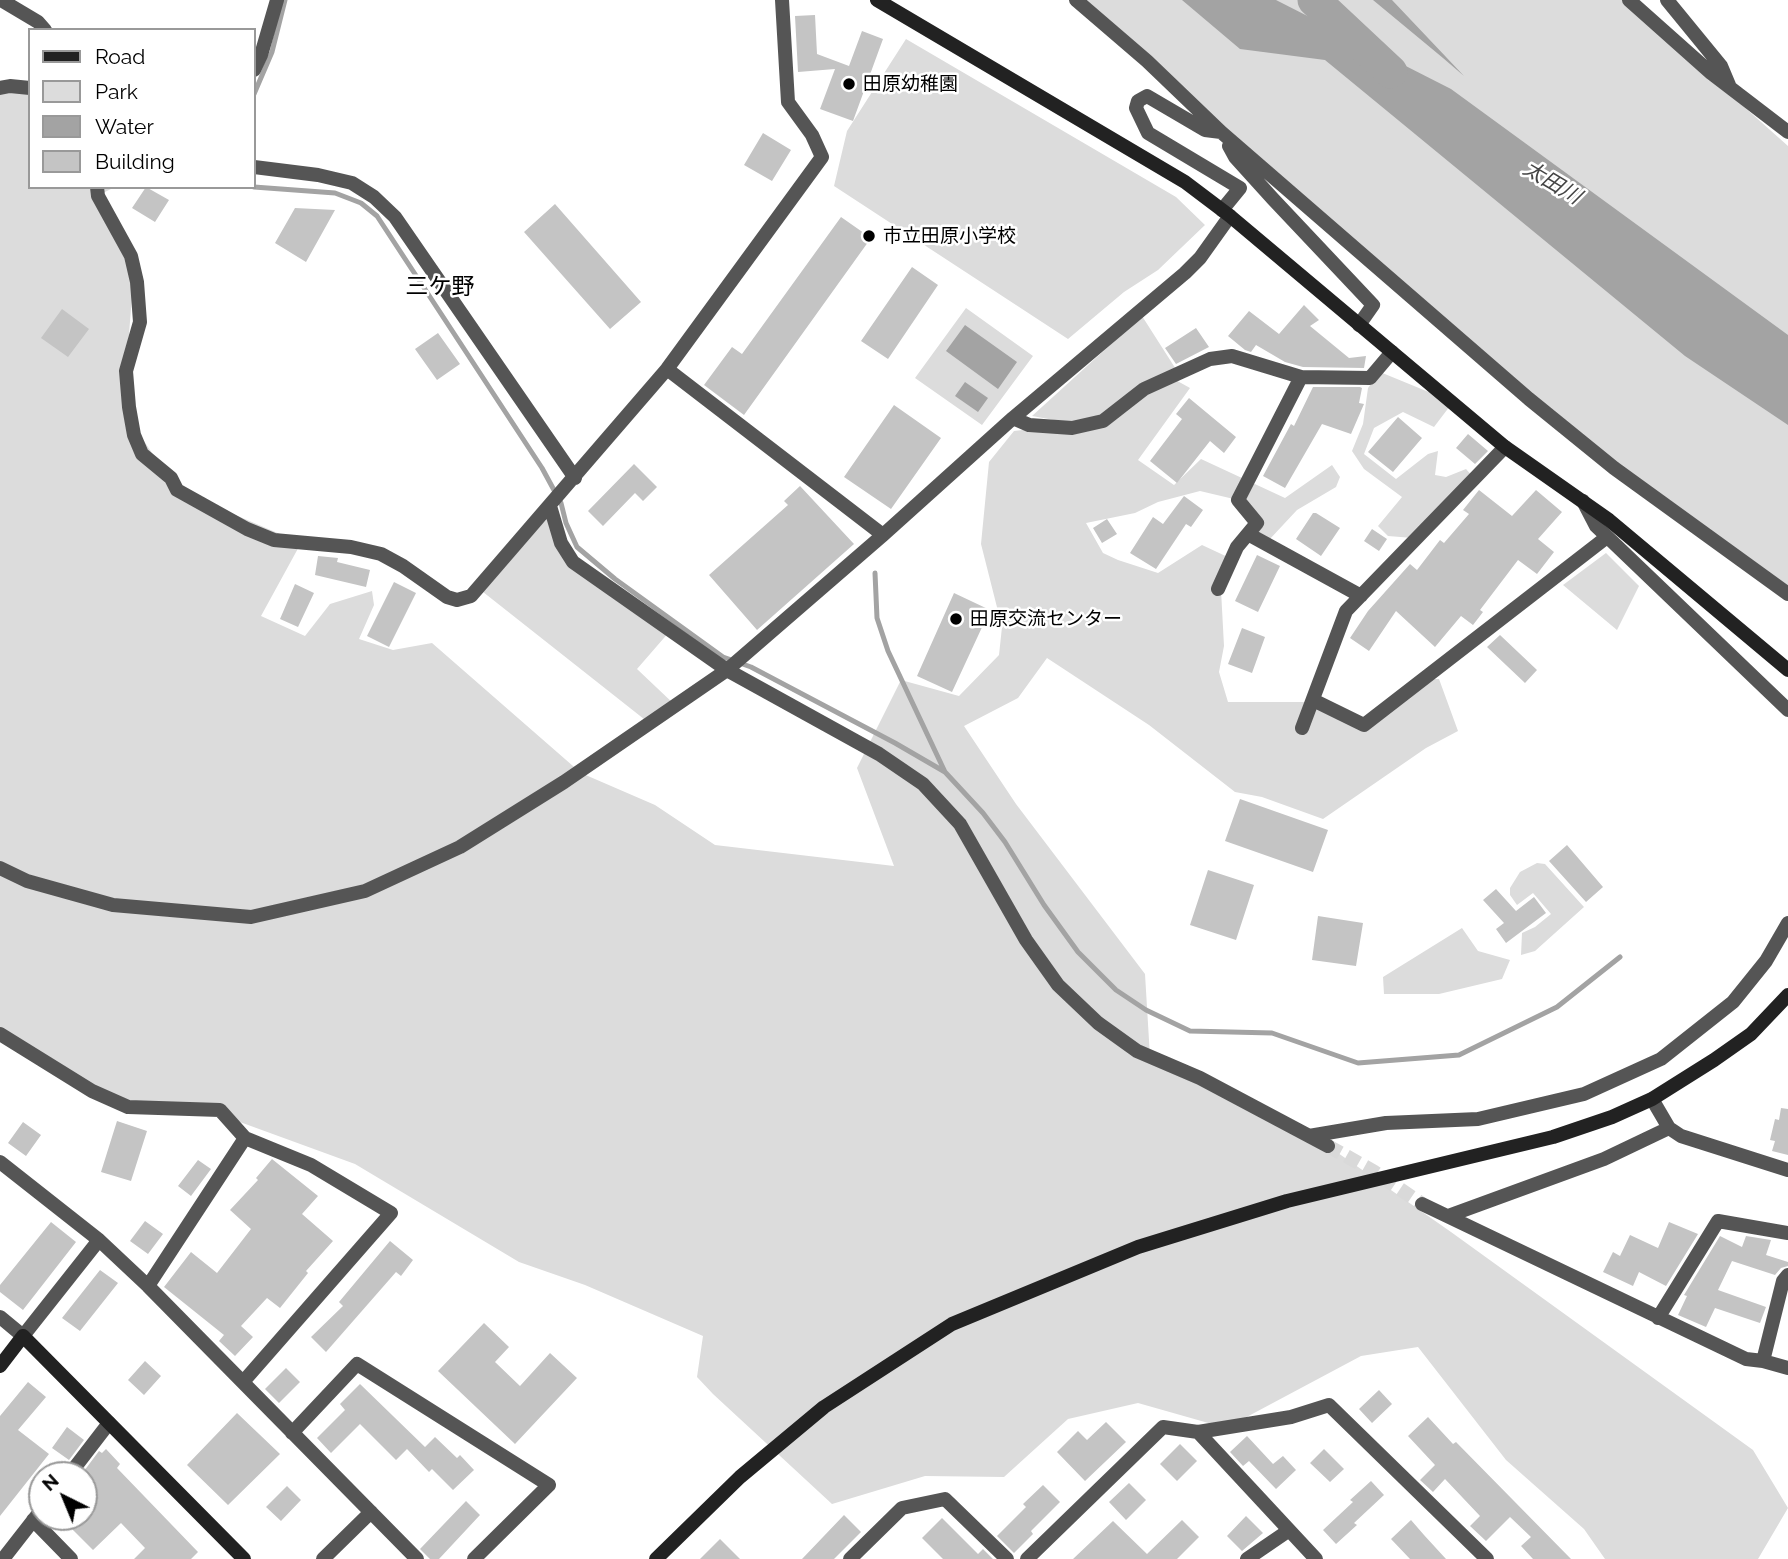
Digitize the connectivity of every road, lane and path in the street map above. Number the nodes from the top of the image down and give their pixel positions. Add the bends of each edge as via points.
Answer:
1 (1, 0) edge
2 (276, 0) edge
3 (782, 0) edge
4 (877, 0) edge
5 (1076, 0) edge
6 (1629, 0) edge
7 (1667, 0) edge
8 (43, 28) edge
9 (256, 66) edge
10 (0, 88) edge
11 (28, 88) edge
12 (1731, 89) junction
13 (1221, 132) junction
14 (1788, 132) edge
15 (256, 167) edge
16 (98, 189) edge
17 (1226, 213) junction
18 (1359, 325) junction
19 (1392, 352) junction
20 (667, 369) junction
21 (1301, 377) junction
22 (1013, 418) junction
23 (1505, 447) junction
24 (575, 478) junction
25 (1583, 501) junction
26 (550, 506) junction
27 (1248, 534) junction
28 (883, 535) junction
29 (1608, 537) junction
30 (1218, 589) dead end
31 (1788, 594) edge
32 (1360, 596) junction
33 (727, 670) junction
34 (1788, 670) edge
35 (1312, 700) junction
36 (1788, 710) edge
37 (1302, 728) dead end
38 (0, 868) edge
39 (1788, 923) edge
40 (1788, 995) edge
41 (0, 1034) edge
42 (1652, 1099) junction
43 (1669, 1128) junction
44 (1309, 1136) junction
45 (245, 1138) junction
46 (1328, 1146) tunnel mouth
47 (0, 1162) edge
48 (1788, 1170) edge
49 (1422, 1204) tunnel mouth
50 (1448, 1216) junction
51 (1788, 1233) edge
52 (99, 1240) junction
53 (1788, 1275) edge
54 (148, 1286) junction
55 (0, 1317) edge
56 (1658, 1318) junction
57 (23, 1336) junction
58 (1763, 1361) junction
59 (0, 1366) edge
60 (1788, 1368) edge
61 (243, 1382) junction
62 (109, 1423) junction
63 (1198, 1432) junction
64 (292, 1433) junction
65 (80, 1461) edge
66 (371, 1512) junction
67 (28, 1527) edge
68 (50, 1531) edge
69 (1288, 1531) junction
70 (663, 1557) edge
71 (3, 1559) edge
72 (71, 1559) edge
73 (244, 1559) edge
74 (323, 1559) edge
75 (417, 1559) edge
76 (474, 1559) edge
77 (850, 1559) edge
78 (1007, 1559) edge
79 (1027, 1559) edge
80 (1247, 1559) edge
81 (1316, 1559) edge
82 (1487, 1559) edge

1 - 8 street
2 - 9 street
3 - 20 street via 788,102 822,157
4 - 17 street via 1185,182
5 - 13 street
6 - 12 street
7 - 12 street via 1720,66
10 - 11 street
12 - 14 street
13 - 17 street via 1205,130 1147,96 1138,101 1136,108 1148,133 1240,188
13 - 18 street via 1235,157 1373,306
13 - 31 street via 1536,405 1614,468
15 - 24 street via 352,183 395,217
16 - 26 street via 131,256 137,282 139,322 126,372 134,435 142,454 171,478 177,490 274,540 381,554 457,600 471,596
17 - 18 street
17 - 22 street via 1200,258 1185,273
18 - 19 street
19 - 21 street via 1370,378
19 - 23 street
20 - 24 street
20 - 28 street
21 - 22 street via 1232,356 1210,359 1144,389 1103,421 1072,428 1029,425
21 - 27 street via 1238,500 1257,523
22 - 28 street
23 - 25 street
23 - 32 street
24 - 26 street
25 - 29 street via 1596,526
25 - 34 street
26 - 33 street via 561,543 573,562
27 - 30 street
27 - 32 street
28 - 33 street
29 - 35 street via 1364,725
29 - 36 street
32 - 35 street via 1346,611
33 - 38 street via 460,847 365,891 251,917 209,915 113,905 27,881
33 - 44 street via 879,754 923,784 960,824 1026,940 1058,985 1098,1023 1136,1051 1200,1078
35 - 37 street
39 - 44 street via 1766,961 1733,1002 1661,1059 1584,1094 1478,1119 1386,1123
40 - 42 street via 1751,1034
41 - 45 street via 92,1091 128,1107 220,1110
42 - 43 street
42 - 70 street via 1553,1137 1287,1201 1138,1247 952,1324 824,1407 740,1477
43 - 48 street via 1681,1136
43 - 50 street via 1604,1159
44 - 46 street
45 - 54 street
45 - 61 street via 311,1165 391,1213
47 - 52 street
49 - 50 street
50 - 56 street
51 - 56 street via 1718,1221
52 - 54 street
52 - 57 street
53 - 58 street
54 - 61 street
55 - 57 street
56 - 58 street via 1746,1359
57 - 59 street
57 - 62 street
58 - 60 street
61 - 64 street
62 - 65 street
62 - 73 street
63 - 69 street
63 - 79 street via 1163,1427
63 - 82 street via 1291,1418 1329,1405
64 - 66 street
64 - 76 street via 357,1364 549,1485
66 - 74 street
66 - 75 street
67 - 71 street
68 - 72 street
69 - 80 street
69 - 81 street
77 - 78 street via 902,1508 945,1499

